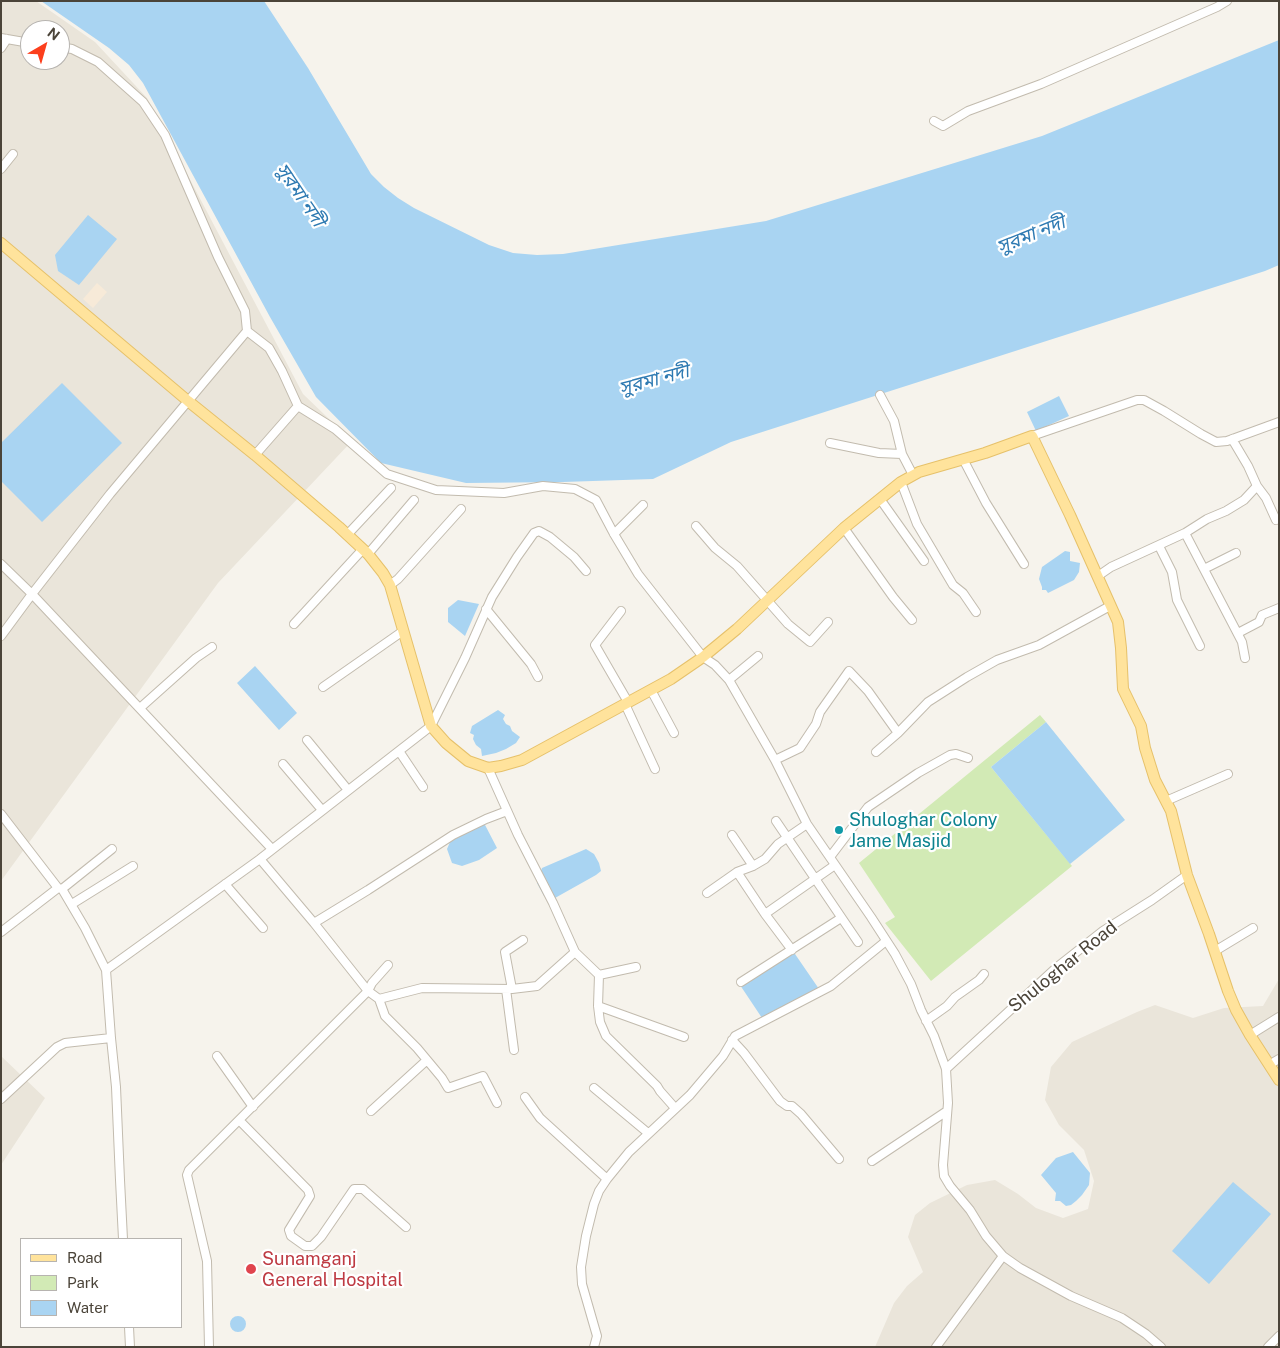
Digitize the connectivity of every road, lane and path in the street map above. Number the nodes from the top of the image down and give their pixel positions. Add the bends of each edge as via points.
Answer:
1 (1227, 1) edge
2 (4, 38) edge
3 (20, 41) edge
4 (1, 48) edge
5 (70, 49) edge
6 (934, 121) dead end
7 (13, 154) dead end
8 (1, 169) edge
9 (1, 243) edge
10 (247, 331) junction
11 (880, 395) dead end
12 (188, 401) junction
13 (298, 406) junction
14 (1279, 422) edge
15 (1032, 436) junction
16 (1232, 439) junction
17 (830, 443) dead end
18 (902, 454) junction
19 (255, 455) junction
20 (963, 459) junction
21 (913, 475) junction
22 (901, 482) junction
23 (1257, 486) junction
24 (391, 488) dead end
25 (880, 499) junction
26 (414, 500) dead end
27 (643, 505) dead end
28 (461, 509) dead end
29 (1276, 520) dead end
30 (696, 526) dead end
31 (844, 528) junction
32 (1185, 533) junction
33 (614, 534) junction
34 (348, 535) junction
35 (1159, 546) junction
36 (366, 551) junction
37 (1236, 553) dead end
38 (924, 560) dead end
39 (1, 564) edge
40 (1024, 564) dead end
41 (1204, 570) junction
42 (586, 571) dead end
43 (1098, 576) junction
44 (390, 585) junction
45 (32, 594) junction
46 (766, 601) junction
47 (1110, 606) junction
48 (1279, 608) edge
49 (486, 609) junction
50 (621, 611) dead end
51 (976, 612) dead end
52 (912, 620) dead end
53 (828, 622) dead end
54 (294, 624) dead end
55 (403, 631) junction
56 (1238, 633) junction
57 (1, 636) edge
58 (1200, 646) dead end
59 (212, 647) dead end
60 (758, 656) dead end
61 (703, 658) junction
62 (1245, 658) dead end
63 (538, 677) dead end
64 (729, 680) junction
65 (323, 687) dead end
66 (650, 690) junction
67 (627, 703) junction
68 (140, 708) junction
69 (431, 726) junction
70 (674, 733) dead end
71 (898, 733) junction
72 (307, 740) dead end
73 (398, 751) junction
74 (876, 752) dead end
75 (968, 758) dead end
76 (775, 760) junction
77 (283, 764) dead end
78 (488, 768) junction
79 (655, 769) dead end
80 (1228, 774) dead end
81 (423, 787) dead end
82 (348, 790) junction
83 (1166, 801) junction
84 (322, 810) junction
85 (507, 811) junction
86 (1, 814) edge
87 (776, 821) dead end
88 (807, 824) junction
89 (732, 835) dead end
90 (788, 838) junction
91 (112, 849) dead end
92 (272, 849) junction
93 (830, 858) junction
94 (260, 859) junction
95 (834, 865) junction
96 (133, 866) dead end
97 (753, 866) junction
98 (737, 872) junction
99 (1187, 874) junction
100 (815, 879) junction
101 (226, 884) junction
102 (60, 888) junction
103 (706, 893) dead end
104 (72, 904) junction
105 (765, 914) junction
106 (841, 918) junction
107 (314, 922) junction
108 (263, 928) dead end
109 (1253, 928) dead end
110 (1, 932) edge
111 (523, 940) dead end
112 (886, 941) junction
113 (858, 942) dead end
114 (792, 950) junction
115 (1215, 951) junction
116 (575, 952) junction
117 (388, 964) dead end
118 (636, 966) dead end
119 (106, 970) junction
120 (984, 974) dead end
121 (599, 975) junction
122 (741, 982) dead end
123 (509, 989) junction
124 (368, 991) junction
125 (379, 999) junction
126 (598, 1006) junction
127 (1279, 1017) edge
128 (926, 1021) junction
129 (1250, 1035) junction
130 (684, 1037) dead end
131 (111, 1038) junction
132 (732, 1040) junction
133 (514, 1050) dead end
134 (217, 1056) dead end
135 (1279, 1059) edge
136 (427, 1060) junction
137 (1269, 1065) junction
138 (946, 1069) junction
139 (1279, 1080) edge
140 (594, 1088) dead end
141 (525, 1096) dead end
142 (1, 1099) edge
143 (497, 1103) dead end
144 (253, 1107) junction
145 (676, 1108) junction
146 (371, 1111) dead end
147 (947, 1111) junction
148 (239, 1120) junction
149 (648, 1134) junction
150 (840, 1160) dead end
151 (872, 1161) dead end
152 (607, 1179) junction
153 (406, 1226) dead end
154 (124, 1238) edge
155 (1003, 1256) junction
156 (129, 1328) edge
157 (1279, 1336) edge
158 (130, 1347) edge
159 (209, 1347) edge
160 (594, 1347) edge
161 (936, 1347) edge
162 (1161, 1347) edge
163 (1268, 1347) edge

1 - 6 street via 1040,84 968,111 943,126
2 - 3 street
2 - 4 street
5 - 10 street via 98,62 143,102 165,134 245,311
7 - 8 street
9 - 12 main road
10 - 12 street
10 - 13 street via 269,348
11 - 18 street via 894,421
12 - 19 main road
12 - 45 street
13 - 19 street
13 - 33 street via 335,429 387,474 436,490 504,493 543,486 575,489 596,500
14 - 16 street
15 - 16 street via 1144,400 1216,442
15 - 20 main road
15 - 43 main road
16 - 23 street
17 - 18 street
18 - 21 street
19 - 34 main road
20 - 21 main road
20 - 40 street
21 - 22 main road
22 - 25 main road
22 - 51 street via 917,524 953,585
23 - 29 street
23 - 32 street via 1244,500
24 - 34 street
25 - 31 main road
25 - 38 street
26 - 36 street
27 - 33 street
28 - 44 street
30 - 46 street via 737,566
31 - 46 main road
31 - 52 street
32 - 35 street
32 - 41 street
33 - 61 street via 638,574
34 - 36 main road
35 - 43 street
35 - 58 street via 1172,572 1177,600
36 - 44 main road
36 - 54 street
37 - 41 street
39 - 45 street
41 - 56 street
42 - 49 street via 574,557 539,531 517,557
43 - 47 main road
44 - 55 main road
45 - 57 street
45 - 68 street
46 - 53 street via 810,642
46 - 61 main road
47 - 71 street via 1039,645 998,660 967,677 928,702
47 - 83 main road via 1118,622 1123,689 1141,726 1155,780
48 - 56 street via 1262,615 1259,622
49 - 63 street
49 - 69 street
50 - 67 street via 595,645
55 - 65 street
55 - 69 main road
56 - 62 street
59 - 68 street
60 - 64 street
61 - 64 street
61 - 66 main road
64 - 76 street
66 - 67 main road
66 - 70 street
67 - 78 main road via 522,760
67 - 79 street
68 - 92 street
69 - 73 street
69 - 78 main road via 468,761
71 - 74 street
71 - 76 street via 868,691 848,671 800,748
72 - 82 street
73 - 81 street
73 - 82 street
75 - 93 street via 950,755 868,806
76 - 88 street
77 - 84 street
78 - 85 street
80 - 83 street
82 - 84 street
83 - 99 main road
84 - 92 street
85 - 107 street via 453,835
85 - 116 street
86 - 102 street
87 - 90 street
88 - 90 street
88 - 93 street
89 - 97 street
90 - 97 street
90 - 100 street
91 - 102 street
92 - 94 street
93 - 95 street
94 - 101 street
94 - 107 street
95 - 100 street
95 - 112 street
96 - 104 street
97 - 98 street
98 - 103 street
98 - 105 street
99 - 115 main road
99 - 138 street, Shuloghar Road via 1103,931 1056,968
100 - 105 street
100 - 106 street
101 - 108 street
101 - 119 street
102 - 104 street
102 - 110 street
104 - 119 street
105 - 114 street
106 - 113 street
106 - 114 street
107 - 124 street
109 - 115 street
111 - 123 street via 506,952
112 - 128 street via 911,984
112 - 132 street via 831,986
114 - 122 street
115 - 129 main road via 1228,991
116 - 121 street
116 - 123 street via 537,986
117 - 124 street
118 - 121 street
119 - 131 street
120 - 128 street
121 - 126 street
123 - 125 street via 422,988
123 - 133 street
124 - 125 street
124 - 144 street
125 - 136 street via 385,1016
126 - 130 street
126 - 145 street via 606,1036
127 - 129 street
128 - 138 street
129 - 137 main road
131 - 142 street via 57,1047
131 - 154 street
132 - 145 street via 723,1056
132 - 150 street via 780,1101 801,1114
134 - 144 street
135 - 137 street
136 - 143 street via 448,1088 483,1076
136 - 146 street
137 - 139 main road
138 - 147 street
140 - 149 street
141 - 152 street via 540,1118
144 - 148 street
145 - 149 street
147 - 151 street
147 - 155 street via 944,1176
148 - 153 street via 308,1190 310,1196 289,1230 291,1236 306,1246 312,1246 321,1237 354,1188 363,1189
148 - 159 street via 188,1170 187,1175 207,1261
149 - 152 street
152 - 160 street via 594,1204 581,1267 582,1284 597,1336
155 - 161 street
155 - 162 street via 1072,1296 1122,1318
156 - 158 street
157 - 163 street

